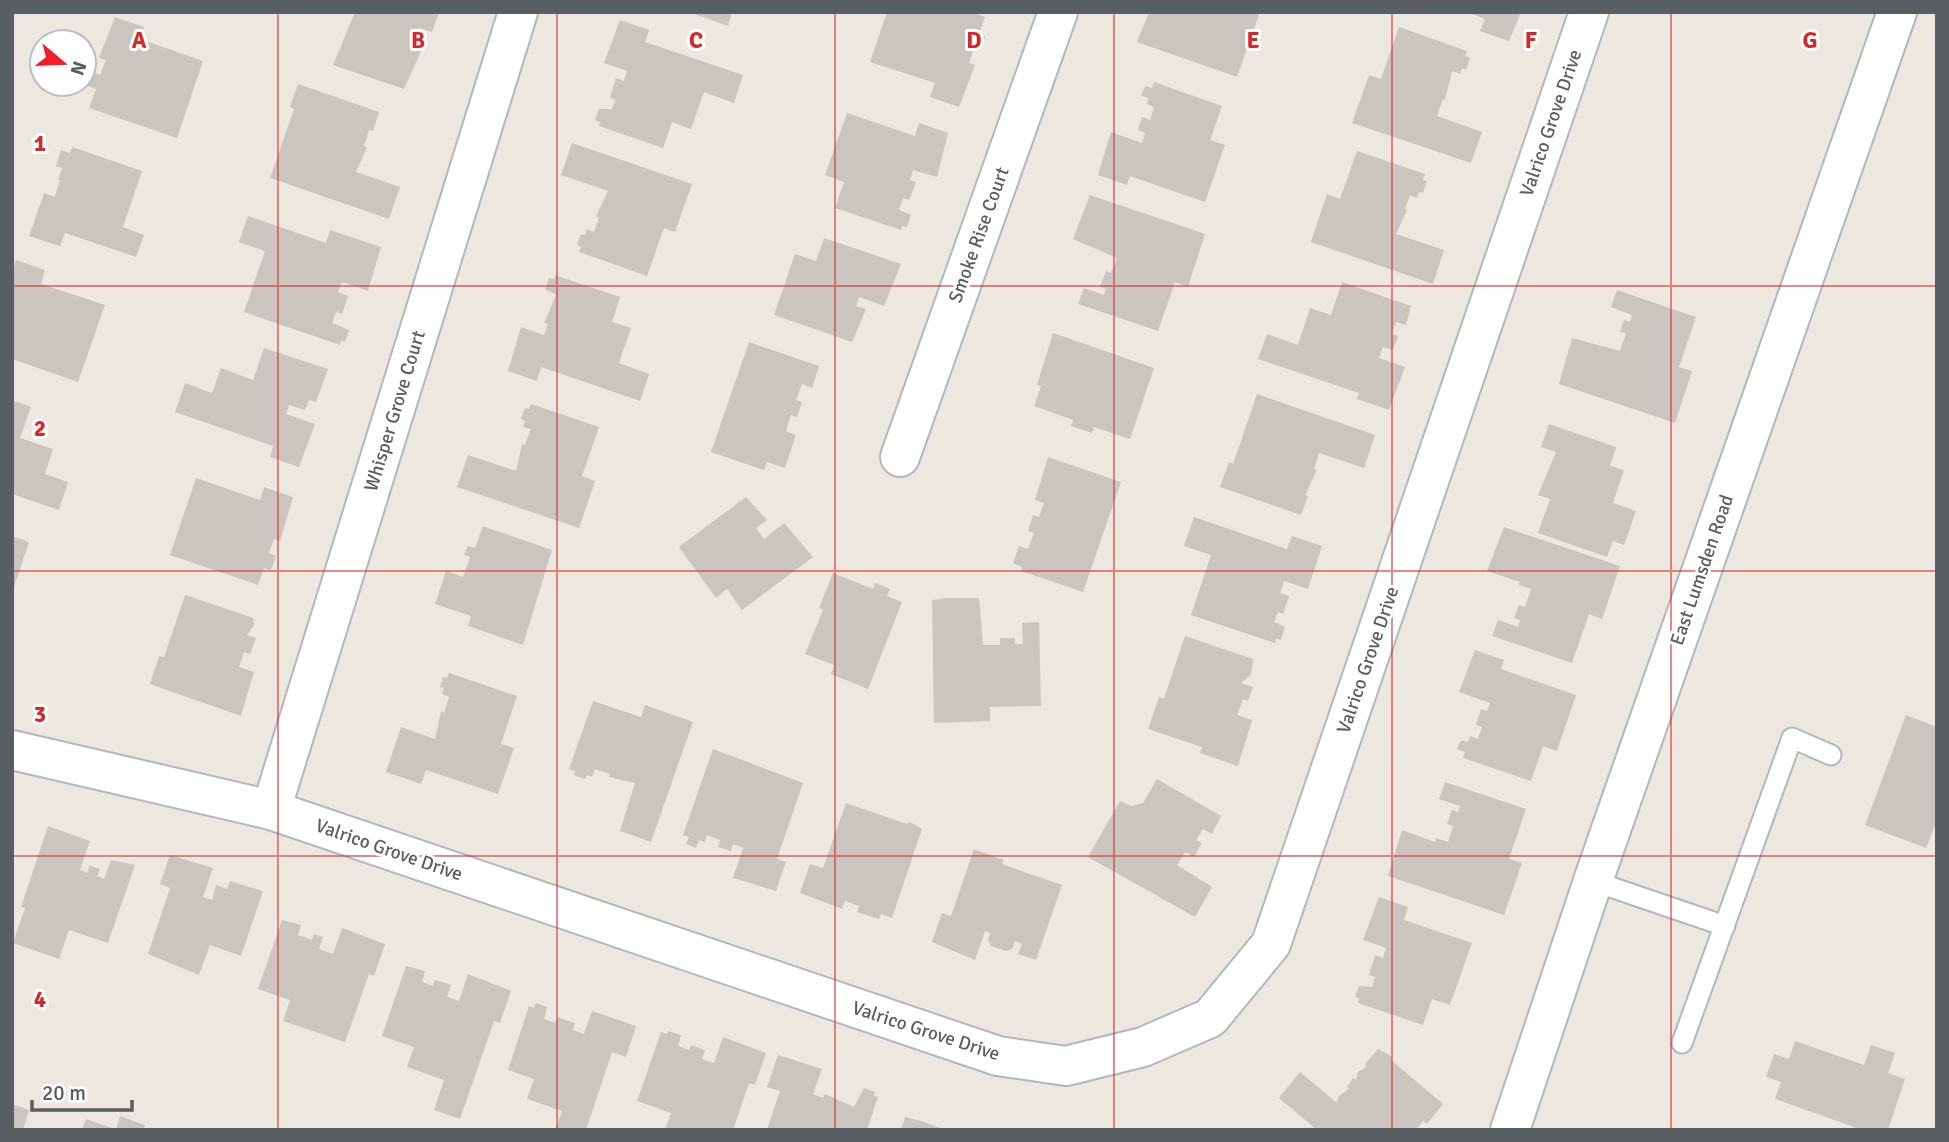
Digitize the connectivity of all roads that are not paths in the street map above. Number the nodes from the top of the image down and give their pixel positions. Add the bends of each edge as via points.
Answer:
1 (518, 12) edge
2 (1058, 12) edge
3 (1589, 12) edge
4 (1897, 12) edge
5 (900, 457) dead end
6 (12, 750) edge
7 (1831, 755) dead end
8 (271, 810) junction
9 (1593, 881) junction
10 (1724, 926) junction
11 (1682, 1043) dead end
12 (1510, 1130) edge

1 - 8 street, Whisper Grove Court
2 - 5 street, Smoke Rise Court
3 - 8 street, Valrico Grove Drive via 1271,944 1210,1018 1143,1047 1066,1066 998,1056
4 - 9 street, East Lumsden Road
6 - 8 street, Valrico Grove Drive
7 - 10 lane via 1792,738
9 - 10 lane
9 - 12 street, East Lumsden Road
10 - 11 lane

